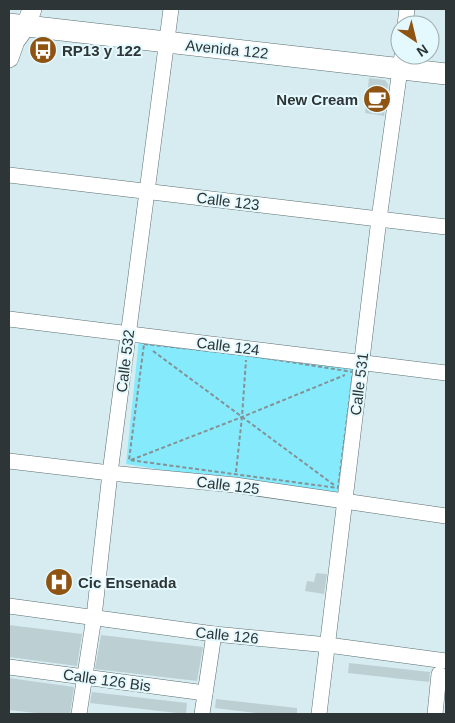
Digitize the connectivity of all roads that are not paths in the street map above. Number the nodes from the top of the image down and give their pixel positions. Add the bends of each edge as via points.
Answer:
1 (172, 9) edge
2 (22, 20) edge
3 (167, 42) junction
4 (9, 58) edge
5 (390, 61) edge
6 (401, 65) edge
7 (412, 65) edge
8 (446, 74) edge
9 (9, 175) edge
10 (148, 191) junction
11 (379, 219) junction
12 (446, 227) edge
13 (9, 319) edge
14 (128, 334) junction
15 (357, 368) junction
16 (446, 373) edge
17 (9, 461) edge
18 (110, 473) junction
19 (346, 502) junction
20 (446, 516) edge
21 (9, 606) edge
22 (94, 617) junction
23 (214, 634) junction
24 (328, 645) junction
25 (9, 667) edge
26 (443, 668) edge
27 (84, 677) junction
28 (205, 694) junction
29 (79, 714) edge
30 (202, 714) edge
31 (319, 714) edge
32 (435, 714) edge

1 - 3 street, Calle 532
2 - 3 highway, Avenida 122
2 - 4 main road
3 - 5 highway, Avenida 122
3 - 10 street, Calle 532
6 - 11 street, Calle 531
7 - 8 highway, Avenida 122
9 - 10 street, Calle 123
10 - 11 street, Calle 123
10 - 14 street, Calle 532
11 - 12 street, Calle 123
11 - 15 street, Calle 531
13 - 14 street, Calle 124
14 - 15 street, Calle 124
14 - 18 street, Calle 532
15 - 16 street, Calle 124
15 - 19 street, Calle 531
17 - 18 street, Calle 125
18 - 19 street, Calle 125 via 235,480
18 - 22 street, Calle 532
19 - 20 street, Calle 125
19 - 24 street, Calle 531
21 - 22 street, Calle 126
22 - 23 street, Calle 126
22 - 27 street, Calle 532
23 - 24 street, Calle 126
23 - 28 street
24 - 26 street, Calle 126
24 - 31 street, Calle 531
25 - 27 street, Calle 126 Bis
26 - 32 street
27 - 28 street, Calle 126 Bis
27 - 29 street, Calle 532
28 - 30 street

